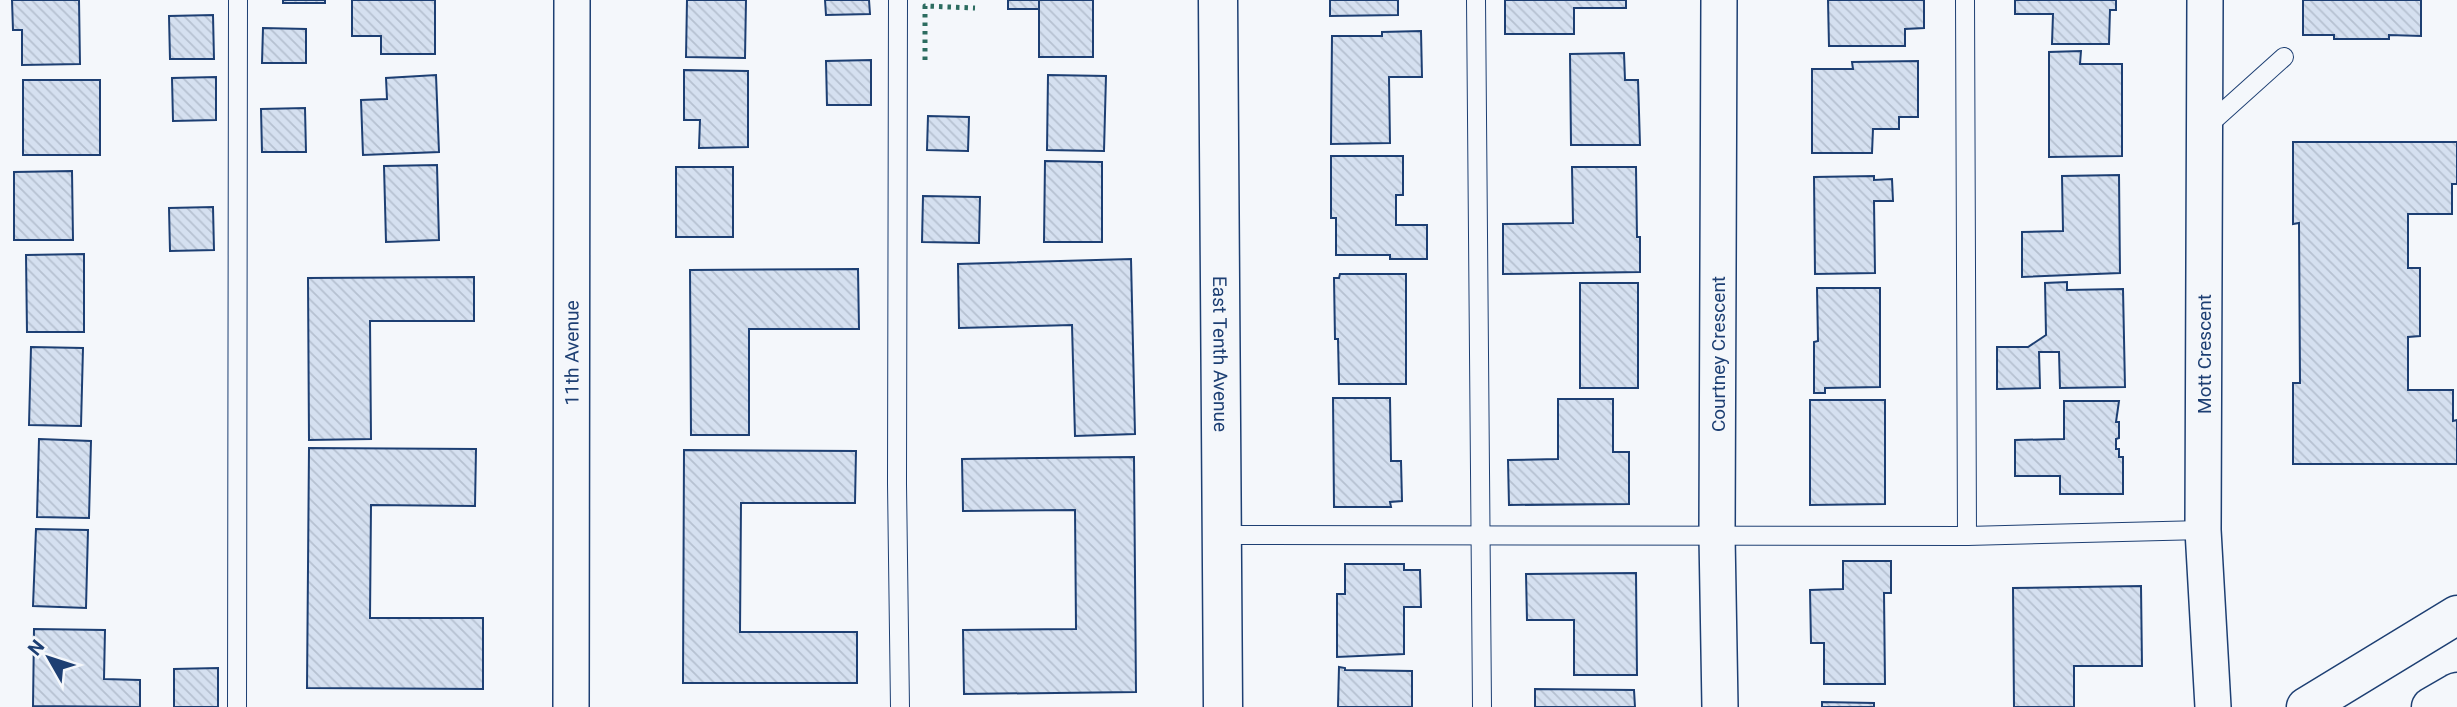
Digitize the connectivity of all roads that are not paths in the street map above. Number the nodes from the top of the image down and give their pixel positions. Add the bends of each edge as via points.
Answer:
1 (238, 0) edge
2 (572, 0) edge
3 (898, 0) edge
4 (1218, 0) edge
5 (1476, 0) edge
6 (1719, 0) edge
7 (1965, 0) edge
8 (2204, 0) edge
9 (2284, 57) dead end
10 (2205, 128) junction
11 (2203, 530) junction
12 (1221, 535) junction
13 (1479, 536) junction
14 (1717, 536) junction
15 (1967, 536) junction
16 (2457, 615) edge
17 (2457, 692) edge
18 (237, 707) edge
19 (571, 707) edge
20 (900, 707) edge
21 (1223, 707) edge
22 (1482, 707) edge
23 (1720, 707) edge
24 (2213, 707) edge
25 (2306, 707) edge
26 (2431, 707) edge

1 - 18 lane
2 - 19 street, 11th Avenue
3 - 20 lane
4 - 12 main road, East Tenth Avenue
5 - 13 lane
6 - 14 street, Courtney Crescent
7 - 15 lane
8 - 10 street, Mott Crescent
9 - 10 lane
10 - 11 street, Mott Crescent
11 - 15 lane
11 - 24 street, Mott Crescent
12 - 13 lane
12 - 21 main road, East Tenth Avenue
13 - 14 lane
13 - 22 lane
14 - 15 lane
14 - 23 street, Courtney Crescent
16 - 25 main road
17 - 26 main road

